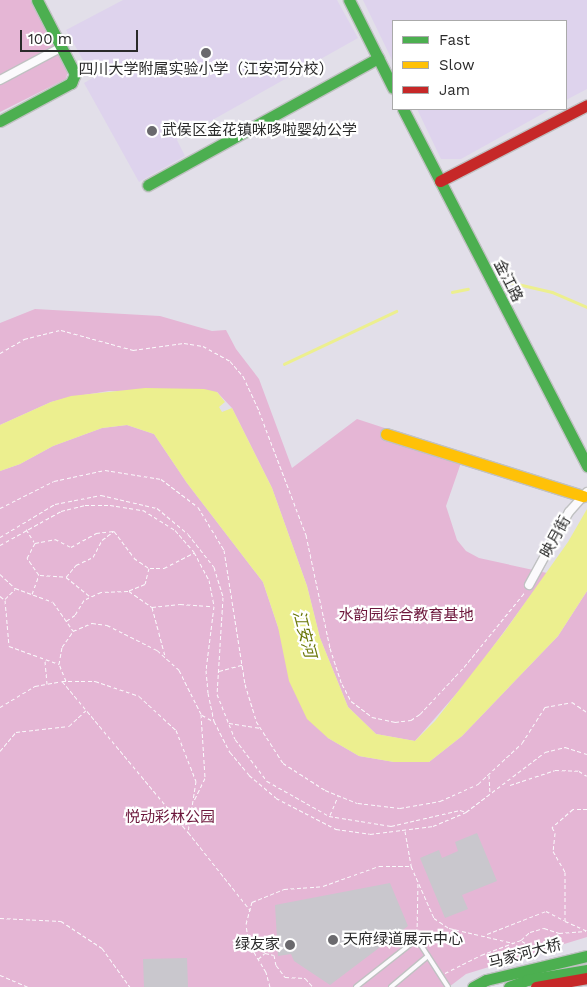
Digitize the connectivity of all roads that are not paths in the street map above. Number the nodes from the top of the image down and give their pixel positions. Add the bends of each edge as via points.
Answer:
1 (37, 0) edge
2 (349, 0) edge
3 (62, 47) junction
4 (378, 58) junction
5 (0, 80) edge
6 (392, 86) edge
7 (587, 105) edge
8 (404, 110) edge
9 (0, 121) edge
10 (440, 181) junction
11 (148, 185) dead end
12 (386, 434) dead end
13 (587, 466) edge
14 (585, 494) edge
15 (529, 585) road end
16 (428, 956) junction
17 (587, 956) edge
18 (587, 970) edge
19 (587, 978) edge
20 (356, 987) edge
21 (391, 987) edge
22 (448, 987) edge
23 (473, 987) edge
24 (509, 987) edge
25 (536, 987) edge

1 - 3 street
2 - 4 street
3 - 5 street
3 - 9 street via 75,74 72,82
4 - 6 street
4 - 11 street
7 - 10 street
8 - 10 street, 金江路
10 - 13 street, 金江路
12 - 14 street
14 - 15 street, 映月街 via 569,512
16 - 20 lane via 417,939
16 - 21 lane
16 - 22 lane
17 - 23 street, 马家河大桥 via 486,980
18 - 24 street via 526,980
19 - 25 street

